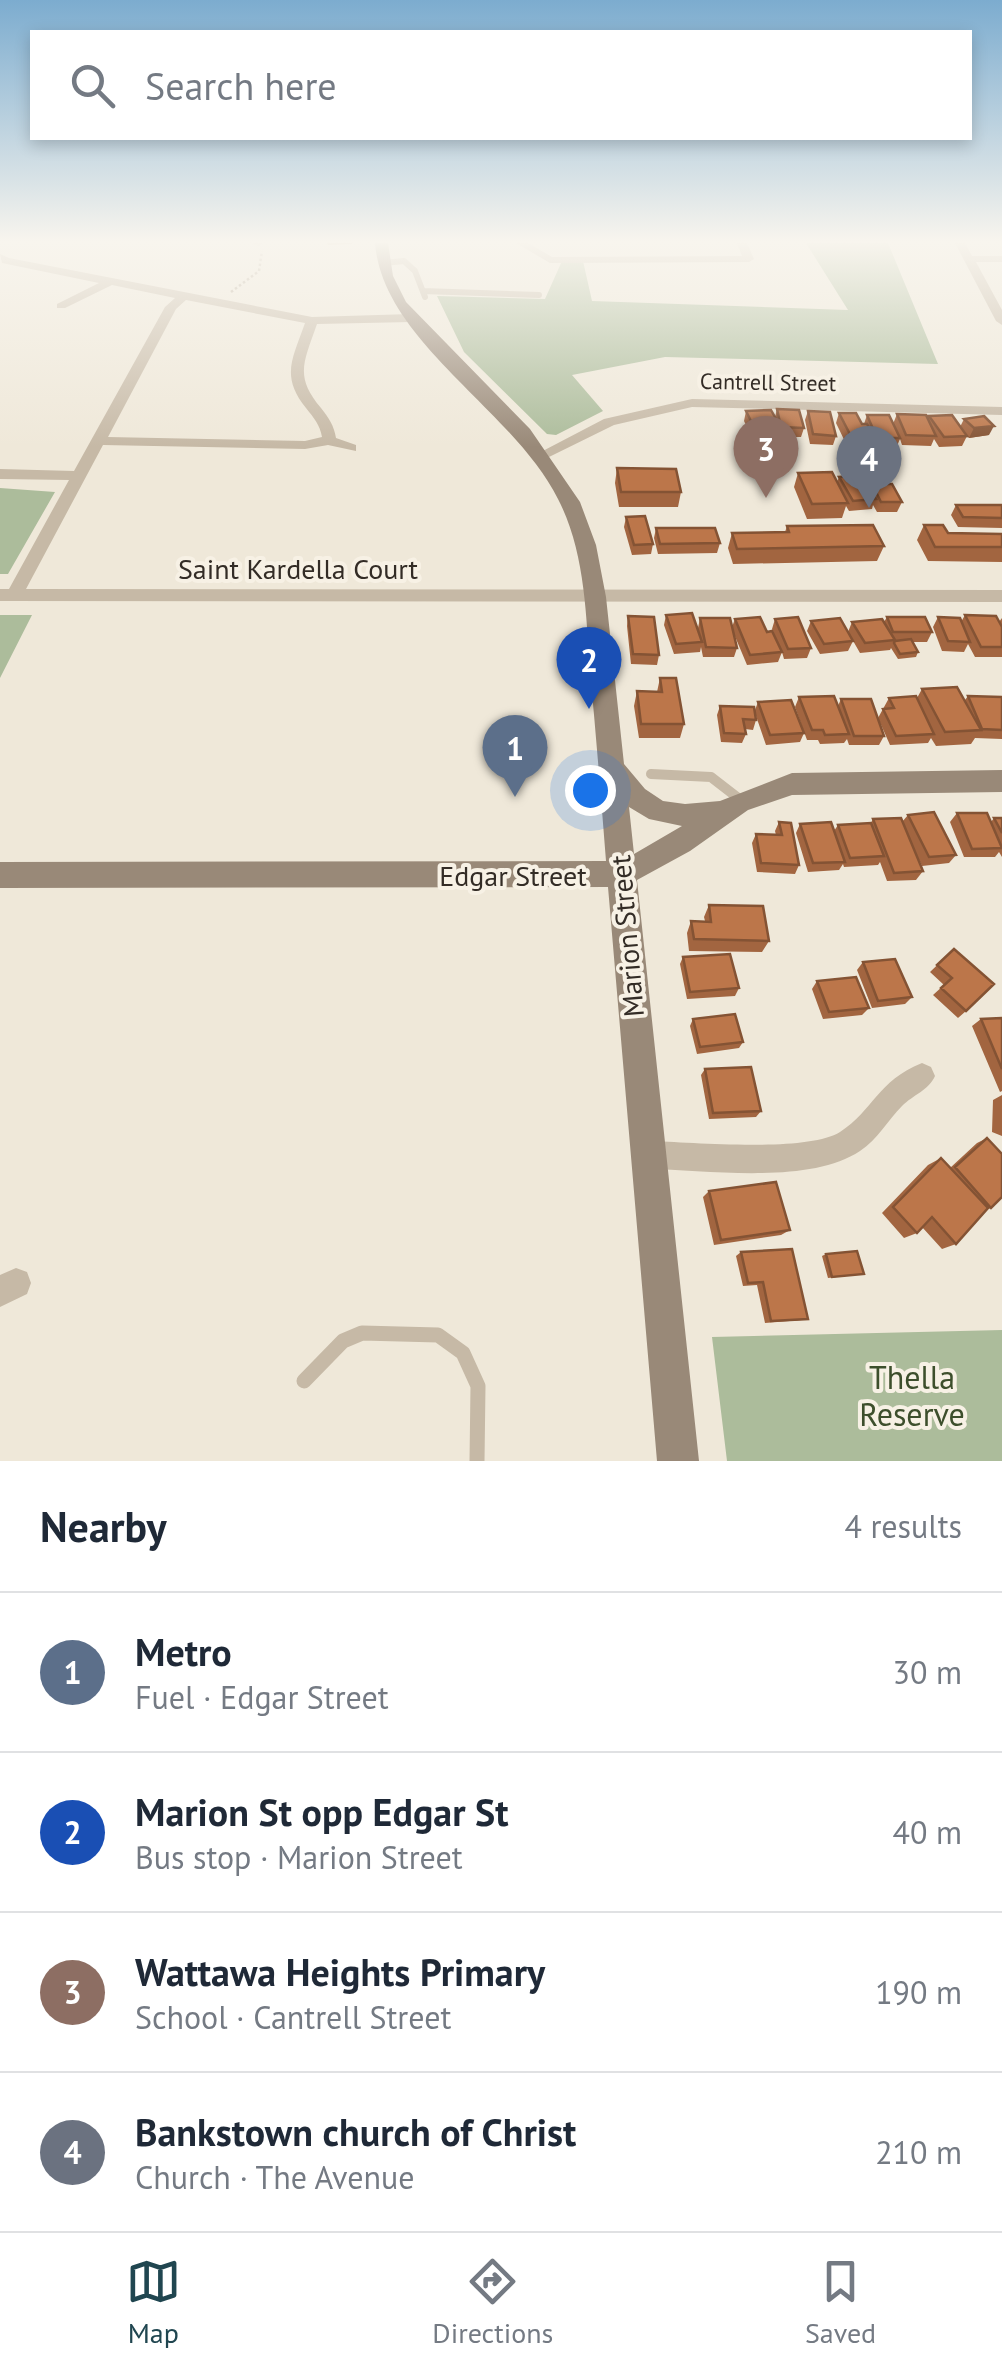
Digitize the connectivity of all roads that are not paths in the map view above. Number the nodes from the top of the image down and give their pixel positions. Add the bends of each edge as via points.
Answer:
1 (169, 311) edge
2 (262, 311) edge
3 (406, 311) edge
4 (411, 318) junction
5 (312, 321) junction
6 (1002, 410) edge
7 (329, 440) junction
8 (100, 441) junction
9 (351, 448) dead end
10 (544, 454) junction
11 (0, 474) edge
12 (80, 476) junction
13 (7, 595) edge
14 (595, 596) junction
15 (1002, 596) edge
16 (612, 765) junction
17 (651, 774) dead end
18 (1002, 781) edge
19 (734, 806) junction
20 (622, 874) junction
21 (0, 876) edge
22 (922, 1076) dead end
23 (648, 1155) junction
24 (304, 1381) dead end
25 (477, 1461) edge
26 (678, 1461) edge

1 - 8 street
2 - 5 street
3 - 4 main road, Marion Street
4 - 5 street
4 - 10 main road, Marion Street
5 - 7 street via 296,375
6 - 10 street, Cantrell Street via 692,403 610,422
7 - 8 street
7 - 9 street
8 - 12 street
10 - 14 main road, Marion Street via 578,517
11 - 12 street
12 - 13 street
13 - 14 street, Saint Kardella Court
14 - 15 street, Saint Kardella Court
14 - 16 main road, Marion Street
16 - 19 main road via 626,790 654,810 673,816
16 - 20 main road, Marion Street
17 - 19 lane via 706,772 729,786
18 - 19 main road, Edgar Street via 792,784
19 - 20 main road, Edgar Street
20 - 21 main road, Edgar Street
20 - 23 main road, Marion Street
22 - 23 street via 894,1090 858,1135 824,1153
23 - 26 main road, Marion Street
24 - 25 lane via 344,1340 362,1332 438,1335 463,1353 478,1386

